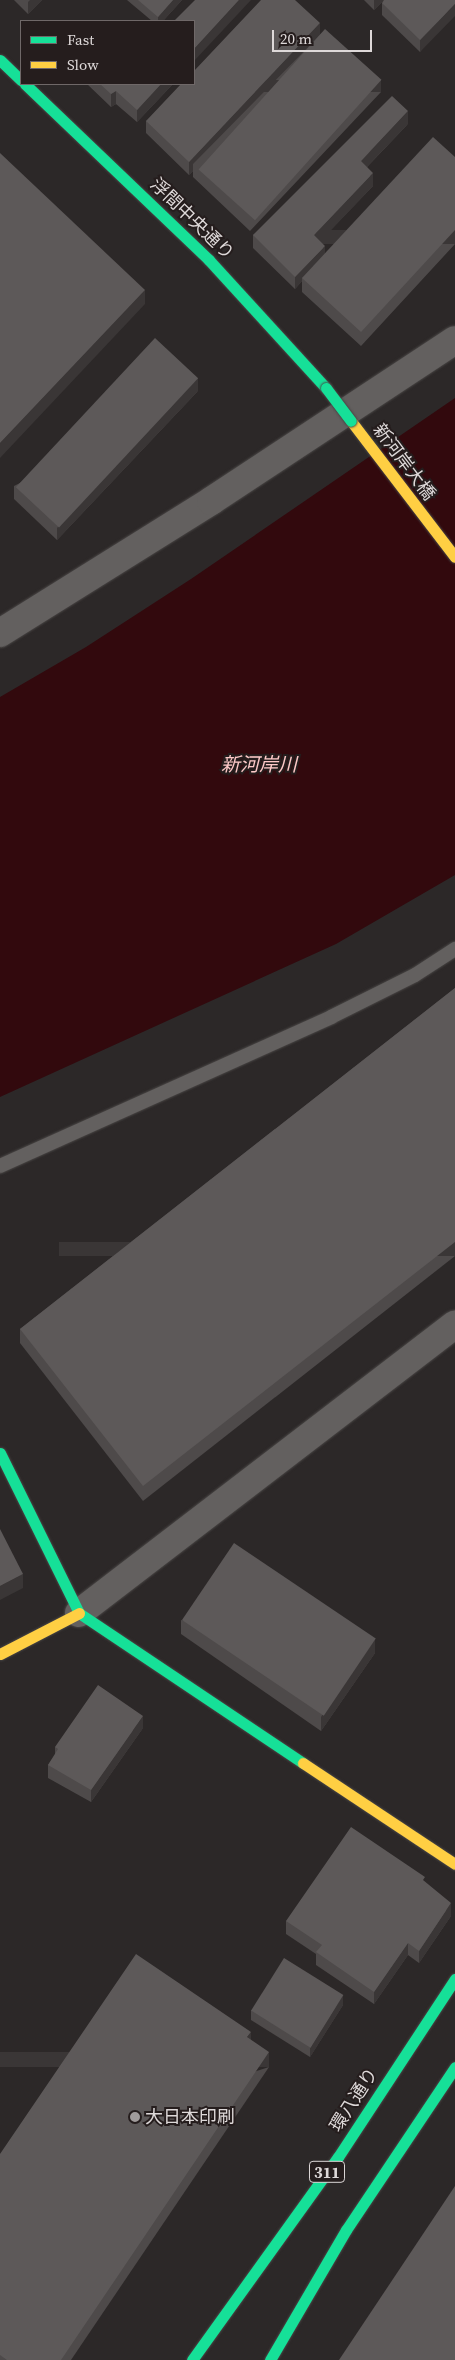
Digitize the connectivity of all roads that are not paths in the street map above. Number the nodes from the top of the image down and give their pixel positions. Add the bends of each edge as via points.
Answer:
1 (0, 60) edge
2 (20, 79) edge
3 (26, 85) edge
4 (455, 340) edge
5 (326, 388) joint
6 (455, 557) edge
7 (0, 633) edge
8 (455, 949) edge
9 (0, 1166) edge
10 (455, 1325) edge
11 (0, 1453) edge
12 (79, 1613) junction
13 (0, 1654) edge
14 (455, 1864) edge
15 (455, 1979) edge
16 (455, 2067) edge
17 (192, 2360) edge
18 (270, 2360) edge

1 - 2 street
3 - 5 street, 浮間中央通り via 209,260
4 - 7 street via 211,501
5 - 6 street, 新河岸大橋, bridge
8 - 9 lane via 415,975 331,1018
10 - 12 street
11 - 12 street
12 - 13 street
12 - 14 street
15 - 17 street, 環八通り / 311 via 338,2157
16 - 18 street, 311 via 346,2230

